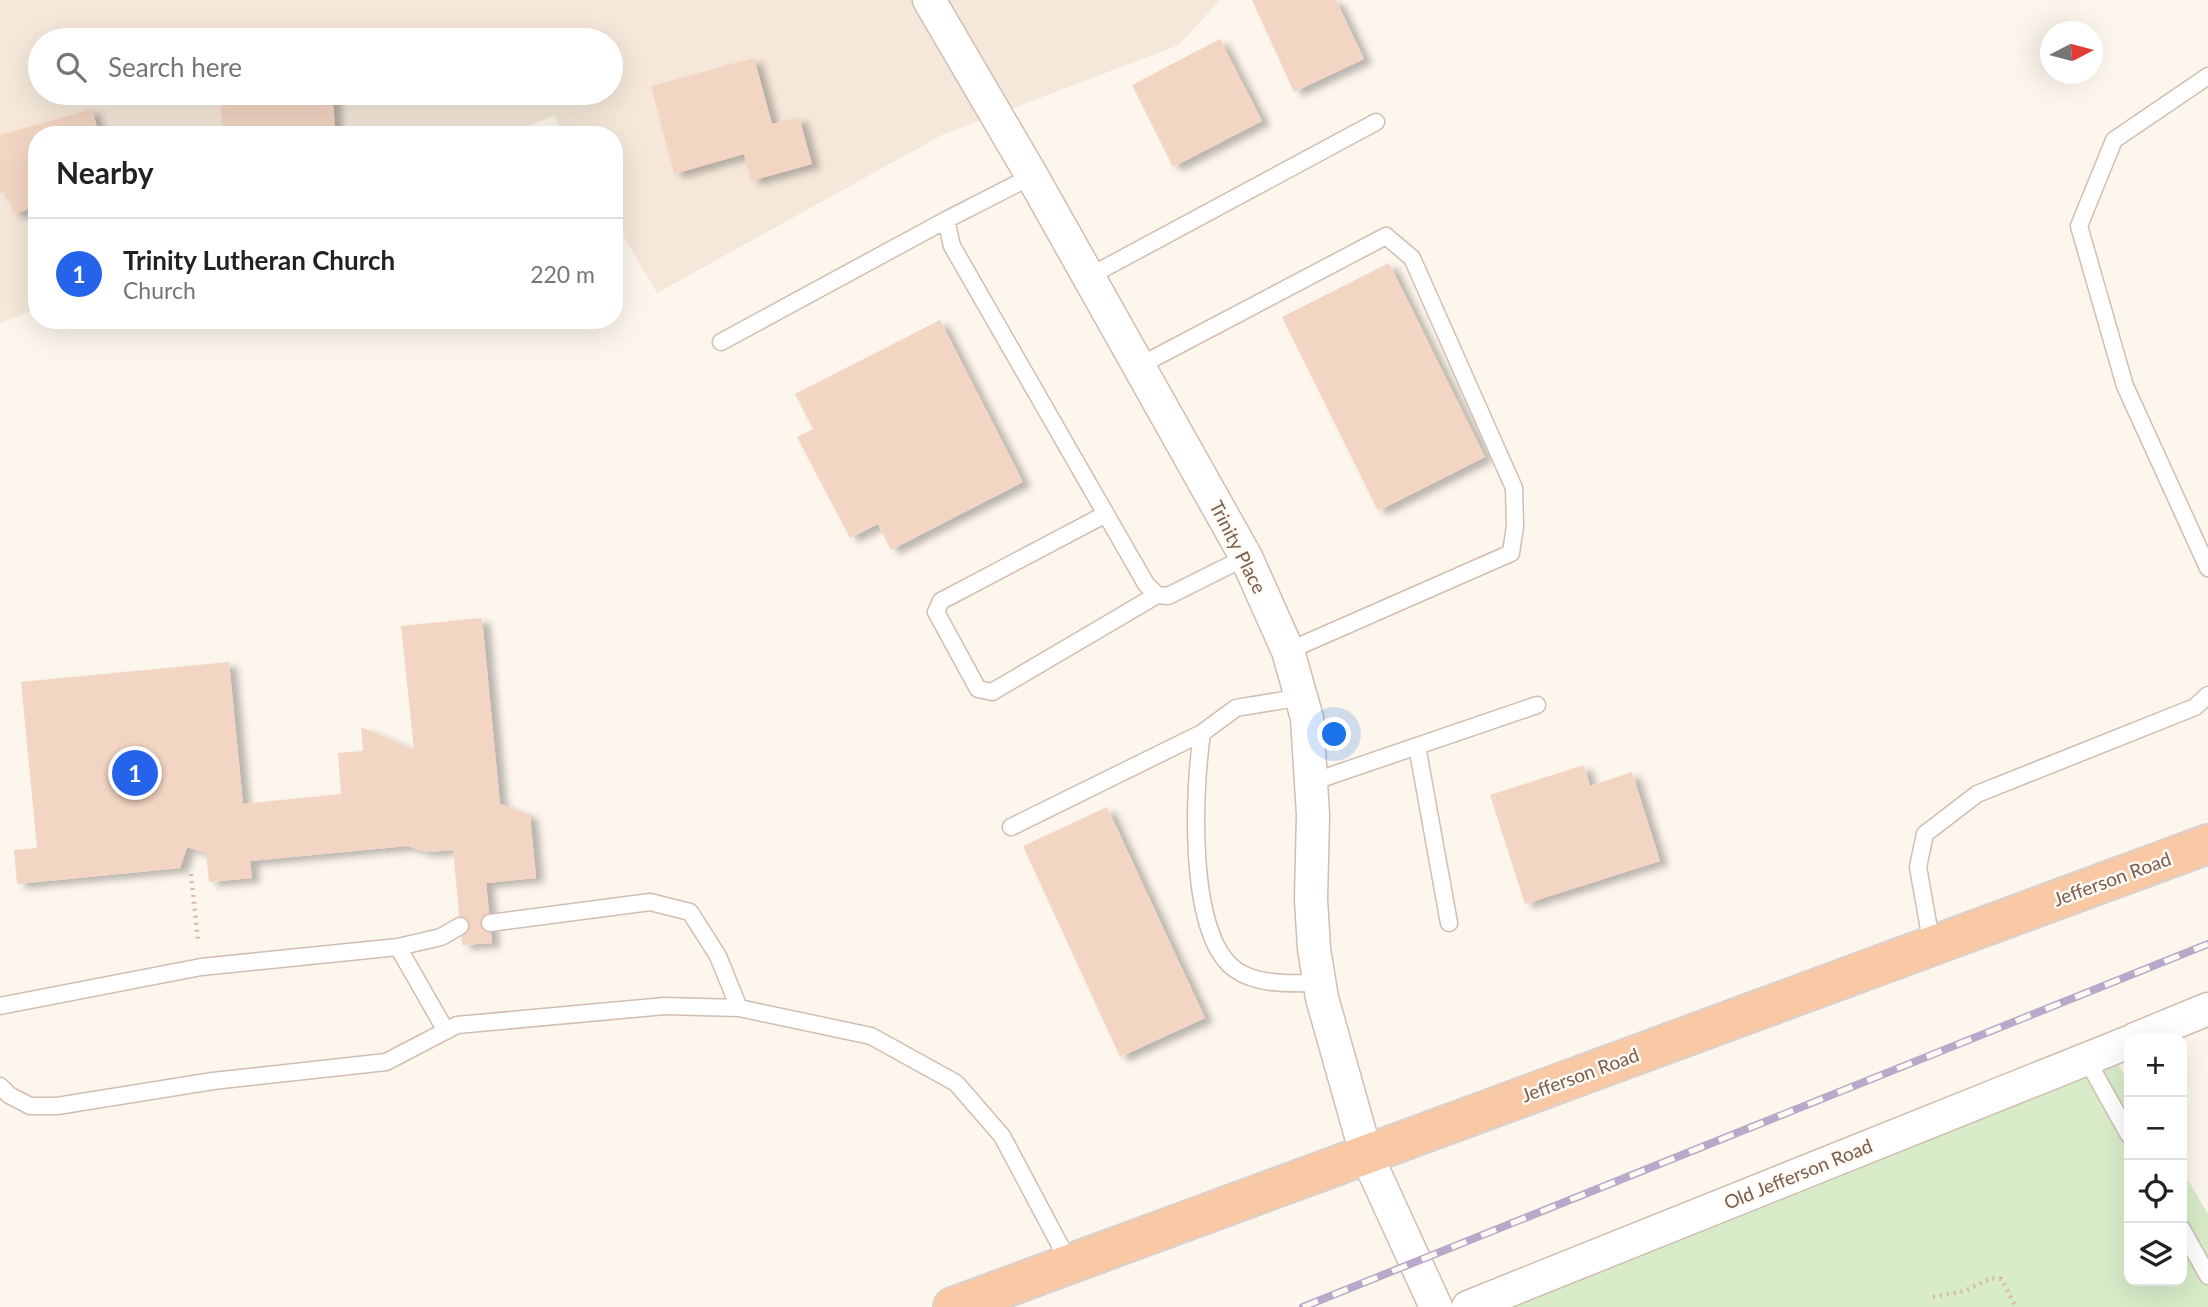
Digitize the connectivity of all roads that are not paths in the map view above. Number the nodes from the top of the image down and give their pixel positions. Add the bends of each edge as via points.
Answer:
1 (929, 0) edge
2 (2208, 76) edge
3 (1376, 122) dead end
4 (1032, 176) junction
5 (946, 220) junction
6 (1088, 276) junction
7 (722, 342) dead end
8 (1139, 366) junction
9 (1106, 514) junction
10 (1245, 557) junction
11 (2208, 568) edge
12 (1157, 596) junction
13 (1288, 652) junction
14 (2208, 695) edge
15 (1302, 697) junction
16 (1537, 705) dead end
17 (1202, 733) junction
18 (1417, 746) junction
19 (1312, 782) junction
20 (1011, 827) dead end
21 (2208, 844) edge
22 (490, 923) dead end
23 (1449, 923) dead end
24 (460, 926) dead end
25 (1932, 946) junction
26 (398, 947) junction
27 (1320, 982) junction
28 (0, 1006) edge
29 (739, 1008) junction
30 (2208, 1009) edge
31 (446, 1031) junction
32 (2147, 1034) edge
33 (2124, 1044) edge
34 (2087, 1060) junction
35 (0, 1086) edge
36 (2124, 1126) edge
37 (1366, 1154) junction
38 (2187, 1238) edge
39 (1070, 1264) junction
40 (2208, 1276) edge
41 (953, 1307) edge
42 (1436, 1307) edge
43 (1468, 1307) edge

1 - 4 street, Trinity Place
2 - 11 lane via 2114,140 2079,226 2125,386
3 - 6 lane
4 - 5 lane
4 - 6 street, Trinity Place
5 - 7 lane
5 - 9 lane via 952,246
6 - 8 street, Trinity Place
8 - 10 street, Trinity Place
8 - 13 lane via 1386,236 1412,258 1514,488 1511,553
9 - 12 lane
9 - 12 lane via 941,601 936,612 978,689 992,692
10 - 12 lane via 1168,596
10 - 13 street, Trinity Place
13 - 15 street, Trinity Place
14 - 25 lane via 2195,707 1977,794 1925,834 1918,867
15 - 17 lane via 1236,708
15 - 19 street, Trinity Place
16 - 18 lane
17 - 20 lane
17 - 27 lane via 1196,771 1199,871 1204,915 1216,947 1236,970 1274,983
18 - 19 lane
18 - 23 lane
19 - 27 street, Trinity Place via 1311,899
21 - 25 highway, Jefferson Road
22 - 29 lane via 650,902 690,912 718,956
24 - 26 lane via 441,937
25 - 37 highway, Jefferson Road
26 - 28 lane via 201,967
26 - 31 lane
27 - 37 street, Trinity Place
29 - 31 lane via 665,1006 457,1025
29 - 39 lane via 871,1036 956,1083 1002,1136
30 - 32 street
31 - 35 lane via 386,1062 213,1080 57,1105 30,1106
33 - 34 street, Old Jefferson Road
34 - 36 lane
34 - 43 street, Old Jefferson Road
37 - 39 highway, Jefferson Road
37 - 42 street, Trinity Place
38 - 40 lane
39 - 41 highway, Jefferson Road

